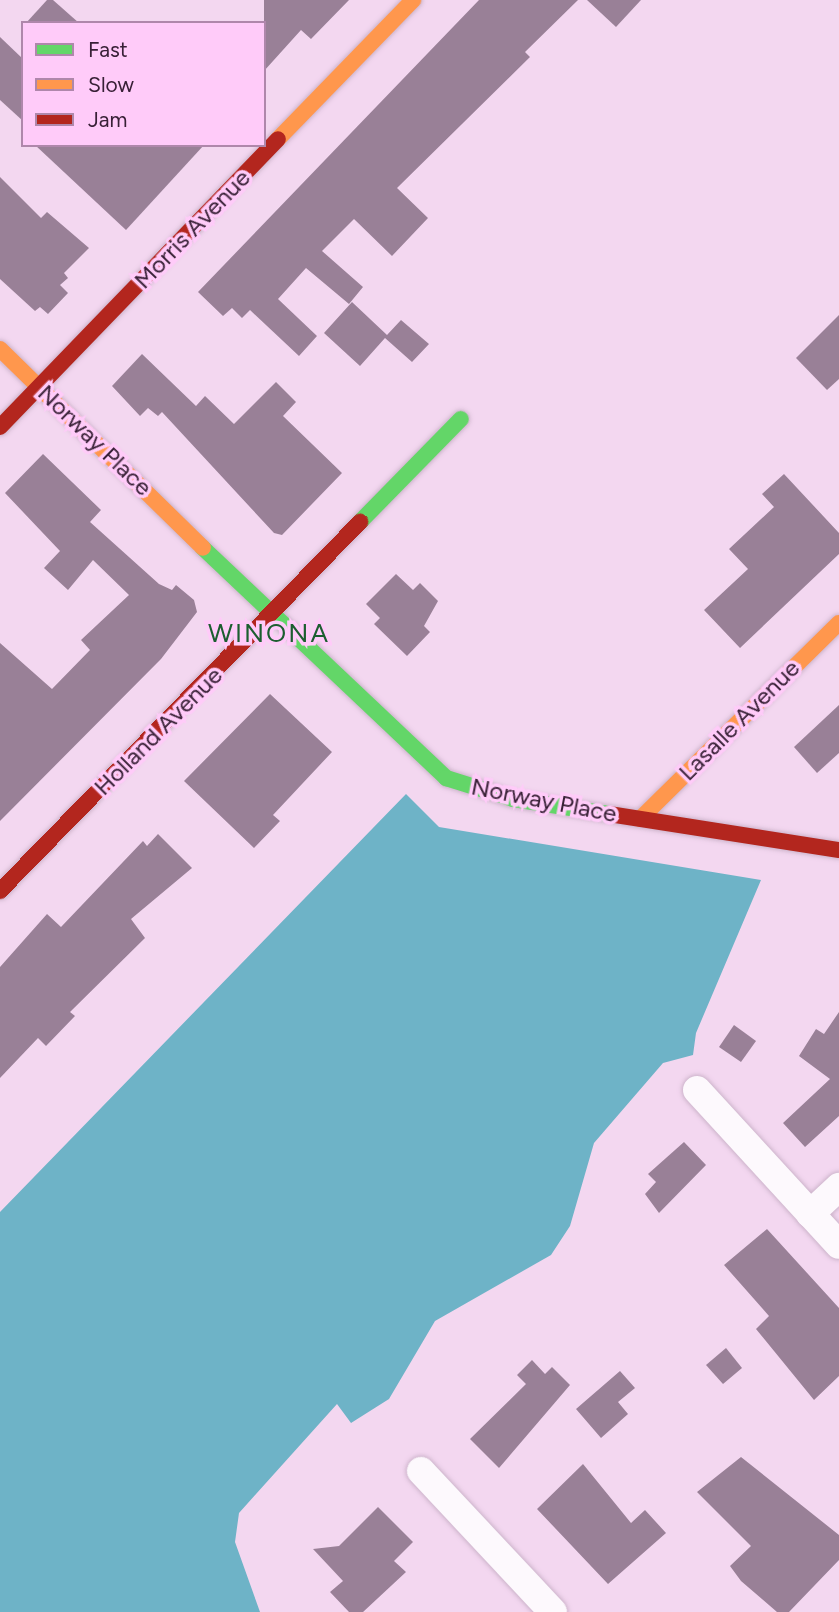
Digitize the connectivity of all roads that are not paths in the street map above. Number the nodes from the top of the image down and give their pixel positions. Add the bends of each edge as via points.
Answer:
1 (413, 0) edge
2 (0, 349) edge
3 (39, 387) junction
4 (461, 419) dead end
5 (0, 427) edge
6 (275, 613) junction
7 (839, 623) edge
8 (640, 819) junction
9 (839, 849) edge
10 (0, 891) edge
11 (697, 1090) dead end
12 (839, 1187) edge
13 (810, 1214) junction
14 (839, 1245) edge
15 (421, 1471) dead end
16 (554, 1612) edge

1 - 3 street, Morris Avenue
2 - 3 street, Norway Place
3 - 5 street, Morris Avenue
3 - 6 street, Norway Place
4 - 6 street, Holland Avenue
6 - 8 street, Norway Place via 400,741 446,778 513,799
6 - 10 street, Holland Avenue
7 - 8 street, Lasalle Avenue
8 - 9 street, Norway Place
11 - 13 street
12 - 13 street
13 - 14 street
15 - 16 street

